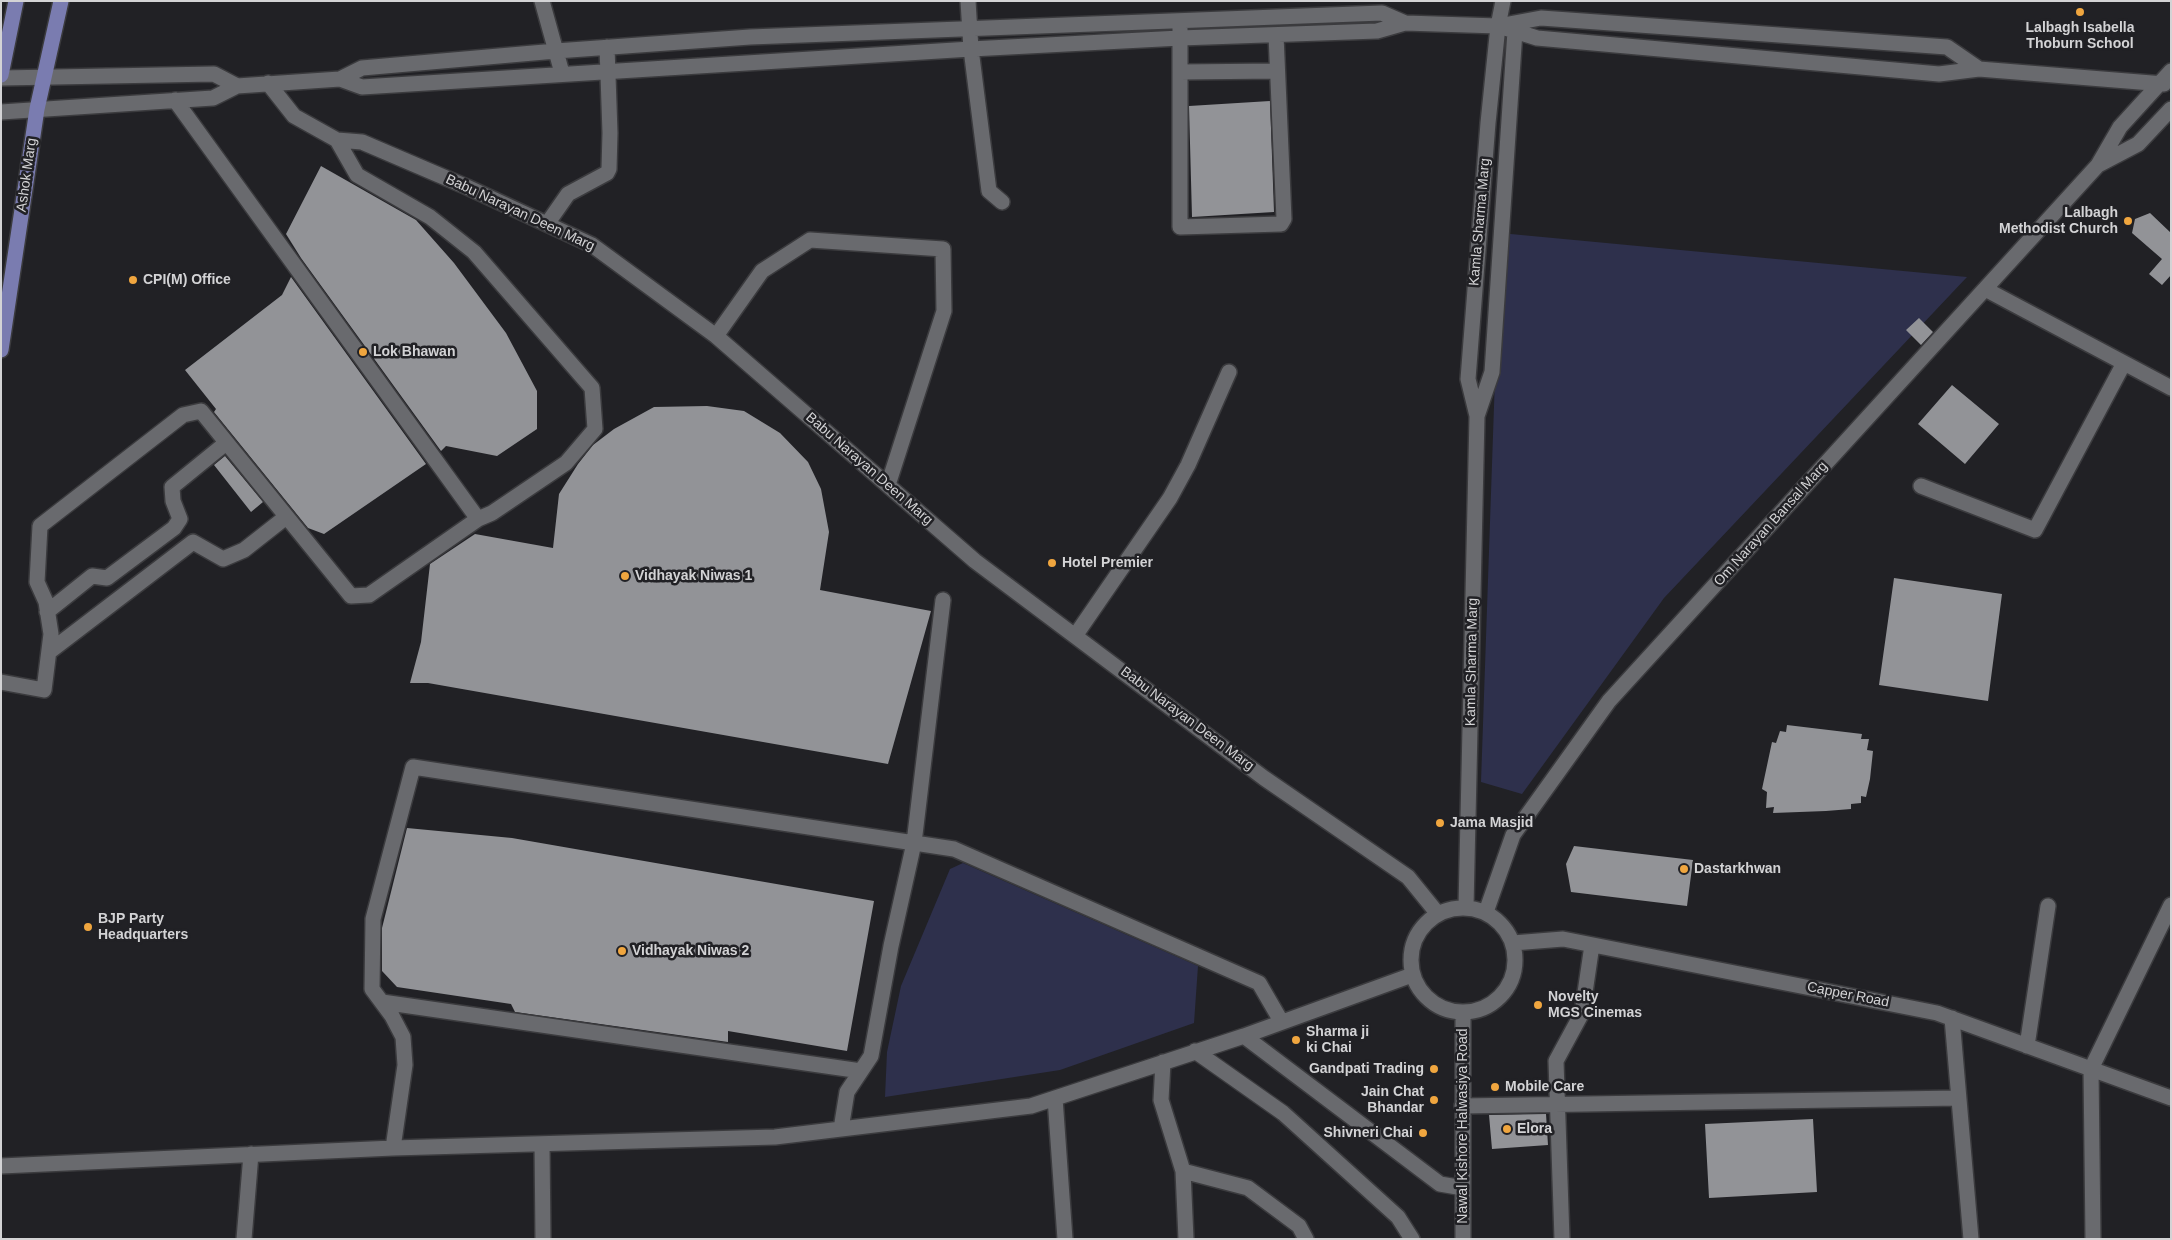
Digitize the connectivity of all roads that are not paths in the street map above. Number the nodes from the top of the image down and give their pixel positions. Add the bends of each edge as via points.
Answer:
1 (16, 1) edge
2 (61, 1) edge
3 (542, 1) edge
4 (968, 1) edge
5 (1503, 1) edge
6 (1180, 20) junction
7 (1405, 23) junction
8 (1498, 26) junction
9 (970, 29) junction
10 (1515, 31) junction
11 (804, 35) junction
12 (1276, 35) junction
13 (1180, 38) junction
14 (607, 47) junction
15 (971, 49) junction
16 (556, 51) junction
17 (805, 59) junction
18 (1979, 69) junction
19 (609, 70) junction
20 (1277, 71) junction
21 (2171, 71) edge
22 (1180, 72) junction
23 (562, 73) junction
24 (1, 76) edge
25 (44, 77) junction
26 (340, 78) junction
27 (268, 84) junction
28 (2165, 84) edge
29 (237, 86) junction
30 (174, 100) junction
31 (36, 109) junction
32 (2171, 109) edge
33 (1, 112) edge
34 (337, 140) junction
35 (2098, 165) junction
36 (1002, 202) dead end
37 (547, 224) junction
38 (1480, 226) junction
39 (1502, 228) junction
40 (1985, 289) junction
41 (716, 336) junction
42 (1, 350) edge
43 (2124, 363) junction
44 (1229, 372) dead end
45 (2171, 388) edge
46 (1477, 416) junction
47 (226, 444) junction
48 (888, 485) junction
49 (1920, 486) dead end
50 (286, 517) junction
51 (478, 519) junction
52 (943, 600) dead end
53 (47, 612) junction
54 (1075, 636) junction
55 (49, 652) junction
56 (1, 682) edge
57 (914, 843) junction
58 (2171, 905) edge
59 (2048, 906) dead end
60 (1466, 907) junction
61 (1486, 912) junction
62 (1438, 914) junction
63 (1513, 942) junction
64 (1592, 945) junction
65 (1412, 975) junction
66 (382, 1002) junction
67 (1463, 1013) junction
68 (1952, 1018) junction
69 (1281, 1021) junction
70 (1244, 1036) junction
71 (2027, 1046) junction
72 (1195, 1051) junction
73 (1163, 1062) junction
74 (2091, 1069) junction
75 (861, 1071) junction
76 (1055, 1098) junction
77 (1958, 1098) junction
78 (2171, 1098) edge
79 (1558, 1105) junction
80 (1462, 1106) junction
81 (841, 1129) junction
82 (542, 1144) junction
83 (393, 1148) junction
84 (251, 1154) junction
85 (1, 1155) edge
86 (8, 1165) edge
87 (1183, 1171) junction
88 (1463, 1188) junction
89 (244, 1239) edge
90 (543, 1239) edge
91 (1065, 1239) edge
92 (1186, 1239) edge
93 (1306, 1239) edge
94 (1412, 1239) edge
95 (1463, 1239) edge
96 (1562, 1239) edge
97 (1972, 1239) edge
98 (2092, 1239) edge

1 - 24 main road
2 - 25 main road, Ashok Marg
3 - 16 street
4 - 9 street
5 - 8 street, Kamla Sharma Marg
6 - 7 street via 1382,12
6 - 9 street
6 - 13 street
7 - 8 street
7 - 12 street via 1377,31
8 - 10 street
8 - 18 street via 1541,18 1946,47
8 - 38 street, Kamla Sharma Marg
9 - 11 street
9 - 15 street
10 - 18 street via 1537,38 1939,74
10 - 39 street, Kamla Sharma Marg
11 - 14 street
11 - 17 street
12 - 13 street
12 - 20 street
13 - 15 street
13 - 22 street
14 - 16 street
14 - 19 street
15 - 17 street
15 - 36 street via 989,191
16 - 23 street
16 - 26 street via 362,68
17 - 19 street
18 - 28 street
19 - 23 street
19 - 37 street via 607,173 568,194
20 - 22 street
20 - 22 street via 1284,219 1281,224 1180,228
21 - 28 street
23 - 26 street via 362,87
24 - 25 street
25 - 29 street via 214,74
25 - 31 main road, Ashok Marg
26 - 27 street
27 - 29 street
27 - 34 street, Babu Narayan Deen Marg via 294,116
28 - 35 street via 2120,127
29 - 30 street via 213,98
30 - 31 street
30 - 51 street
31 - 33 street
31 - 42 main road, Ashok Marg
32 - 35 street via 2138,144
34 - 37 street, Babu Narayan Deen Marg via 362,142
34 - 51 street via 357,176 430,217 474,252 592,388 595,429 566,463
35 - 40 street, Om Narayan Bansal Marg
37 - 41 street, Babu Narayan Deen Marg via 592,245
38 - 39 street
38 - 46 street, Kamla Sharma Marg via 1468,379
39 - 46 street, Kamla Sharma Marg via 1492,372
40 - 43 street
40 - 61 street, Om Narayan Bansal Marg via 1609,702 1513,835
41 - 48 street, Babu Narayan Deen Marg
41 - 48 street via 762,271 810,240 943,249 944,311
43 - 45 street
43 - 49 street via 2035,530
44 - 54 street via 1170,498
46 - 60 street, Kamla Sharma Marg
47 - 50 street
47 - 53 street via 172,487 180,519 174,528 107,578 92,576
47 - 53 street via 201,411 183,416 40,526 37,582
48 - 54 street, Babu Narayan Deen Marg via 975,561
50 - 51 street via 352,596 369,595
50 - 55 street via 244,550 223,558 193,542
52 - 57 street
53 - 55 street via 51,634
54 - 62 street, Babu Narayan Deen Marg via 1264,778 1408,877
55 - 56 street via 44,690
57 - 66 street via 413,767 373,919 372,989
57 - 69 street via 954,849 1259,983
57 - 75 street via 871,1056
58 - 74 street
59 - 71 street
60 - 61 street
60 - 62 street
61 - 63 street via 1504,926
62 - 65 street via 1423,925 1414,939 1410,956
63 - 64 street, Capper Road via 1562,939
63 - 67 street via 1516,962 1510,984 1496,1001
64 - 68 street, Capper Road
64 - 79 street via 1582,1013 1556,1061
65 - 67 street via 1422,994 1438,1006
65 - 69 street
66 - 75 street
66 - 83 street via 403,1037 405,1065
67 - 80 street, Nawal Kishore Halwasiya Road
68 - 71 street, Capper Road
68 - 77 street
69 - 70 street
70 - 72 street
70 - 88 street via 1440,1184
71 - 74 street, Capper Road
72 - 73 street
72 - 94 street via 1284,1113 1398,1217
73 - 76 street
73 - 87 street via 1161,1100
74 - 78 street, Capper Road
74 - 98 street
75 - 81 street via 847,1092
76 - 81 street via 1031,1106
76 - 91 street
77 - 79 street
77 - 97 street
79 - 80 street
79 - 96 street
80 - 88 street, Nawal Kishore Halwasiya Road
81 - 82 street via 775,1137
82 - 83 street
82 - 90 street
83 - 84 street
84 - 86 street
84 - 89 street
85 - 86 street
87 - 92 street
87 - 93 street via 1248,1188 1299,1226
88 - 95 street, Nawal Kishore Halwasiya Road

